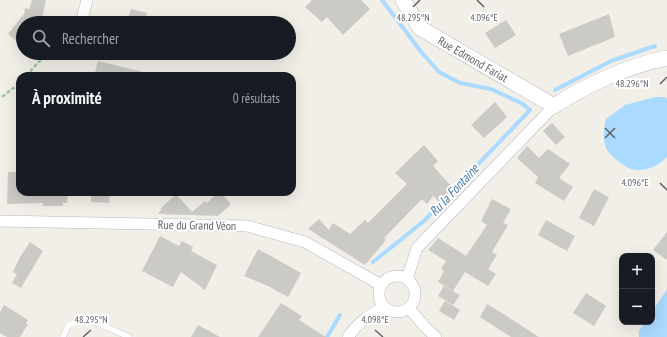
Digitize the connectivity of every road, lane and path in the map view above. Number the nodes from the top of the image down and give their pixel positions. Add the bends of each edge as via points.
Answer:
1 (87, 0) edge
2 (403, 0) edge
3 (83, 15) dead end
4 (667, 58) edge
5 (41, 60) edge
6 (30, 72) edge
7 (16, 86) edge
8 (2, 97) dead end
9 (554, 106) junction
10 (0, 221) edge
11 (407, 279) junction
12 (380, 285) junction
13 (383, 307) junction
14 (409, 308) junction
15 (63, 337) edge
16 (129, 337) edge
17 (348, 337) edge
18 (436, 337) edge

1 - 3 street
2 - 9 street, Rue Edmond Fariat via 420,28
4 - 9 street via 619,72
5 - 6 path
7 - 8 path
9 - 11 street via 417,248
10 - 12 street, Rue du Grand Véon via 247,226 305,242
11 - 12 street via 401,276 390,277
11 - 14 street via 414,287 415,293
12 - 13 street via 378,296
13 - 14 street via 393,313 404,312
13 - 17 street via 363,320
14 - 18 street
15 - 16 lane via 68,326 84,317

